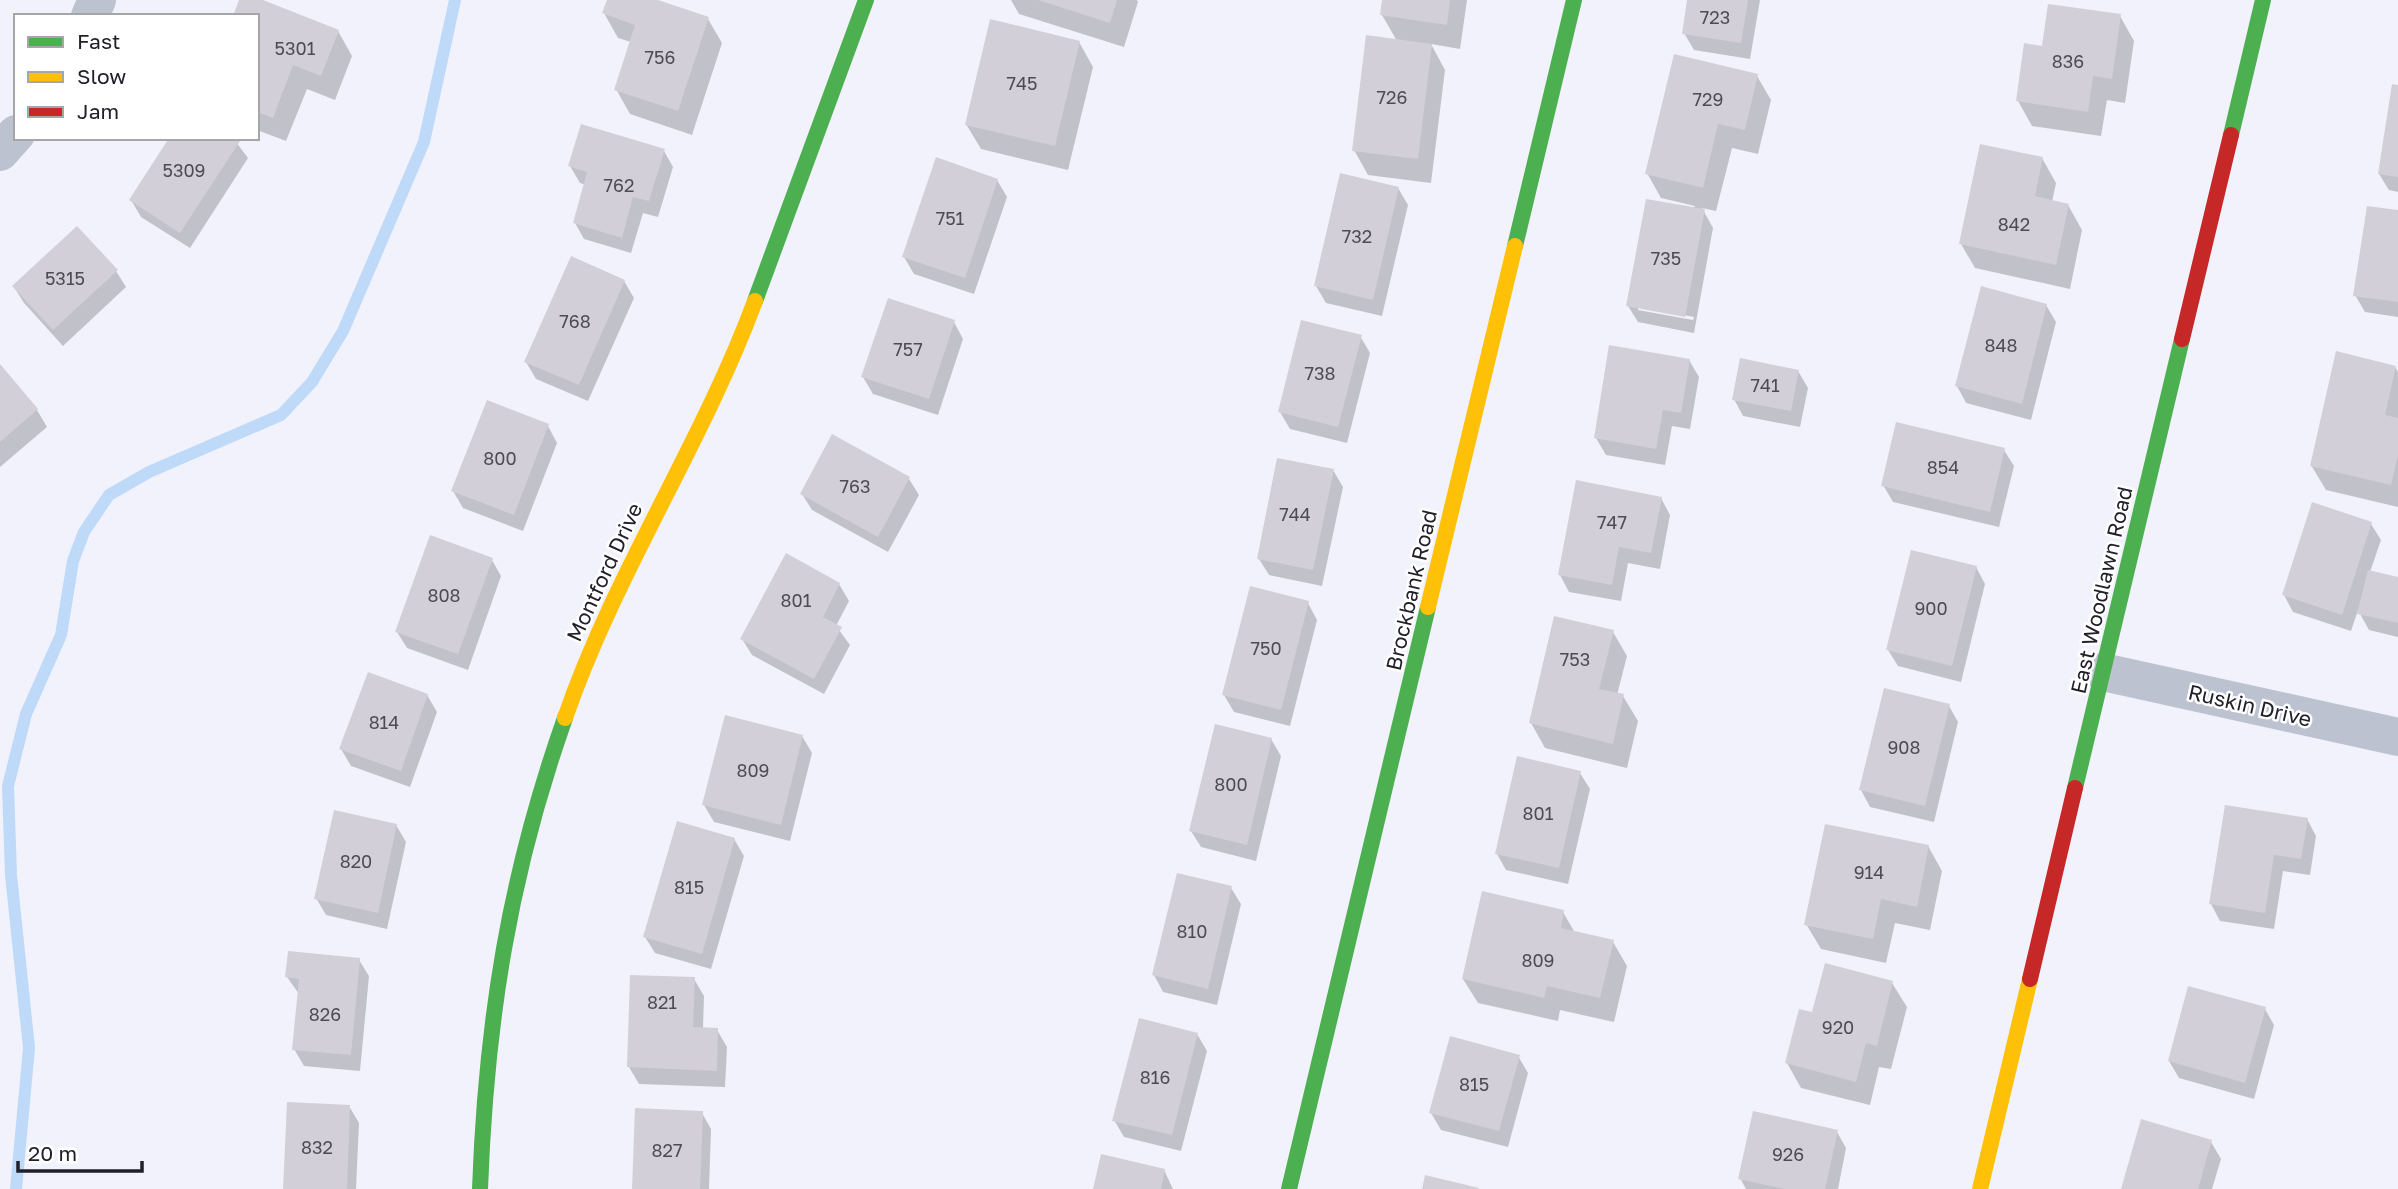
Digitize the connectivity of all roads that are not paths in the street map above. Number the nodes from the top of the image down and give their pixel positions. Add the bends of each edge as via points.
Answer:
1 (866, 0) edge
2 (1574, 0) edge
3 (2263, 0) edge
4 (14, 136) edge
5 (0, 152) edge
6 (2103, 672) junction
7 (2398, 737) edge
8 (480, 1189) edge
9 (1289, 1189) edge
10 (1980, 1189) edge

1 - 8 street, Montford Drive via 736,352 637,547 583,666 541,788 521,861 495,994 484,1086
2 - 9 street, Brockbank Road
3 - 6 street, East Woodlawn Road
4 - 5 street
6 - 7 street, Ruskin Drive
6 - 10 street, East Woodlawn Road

